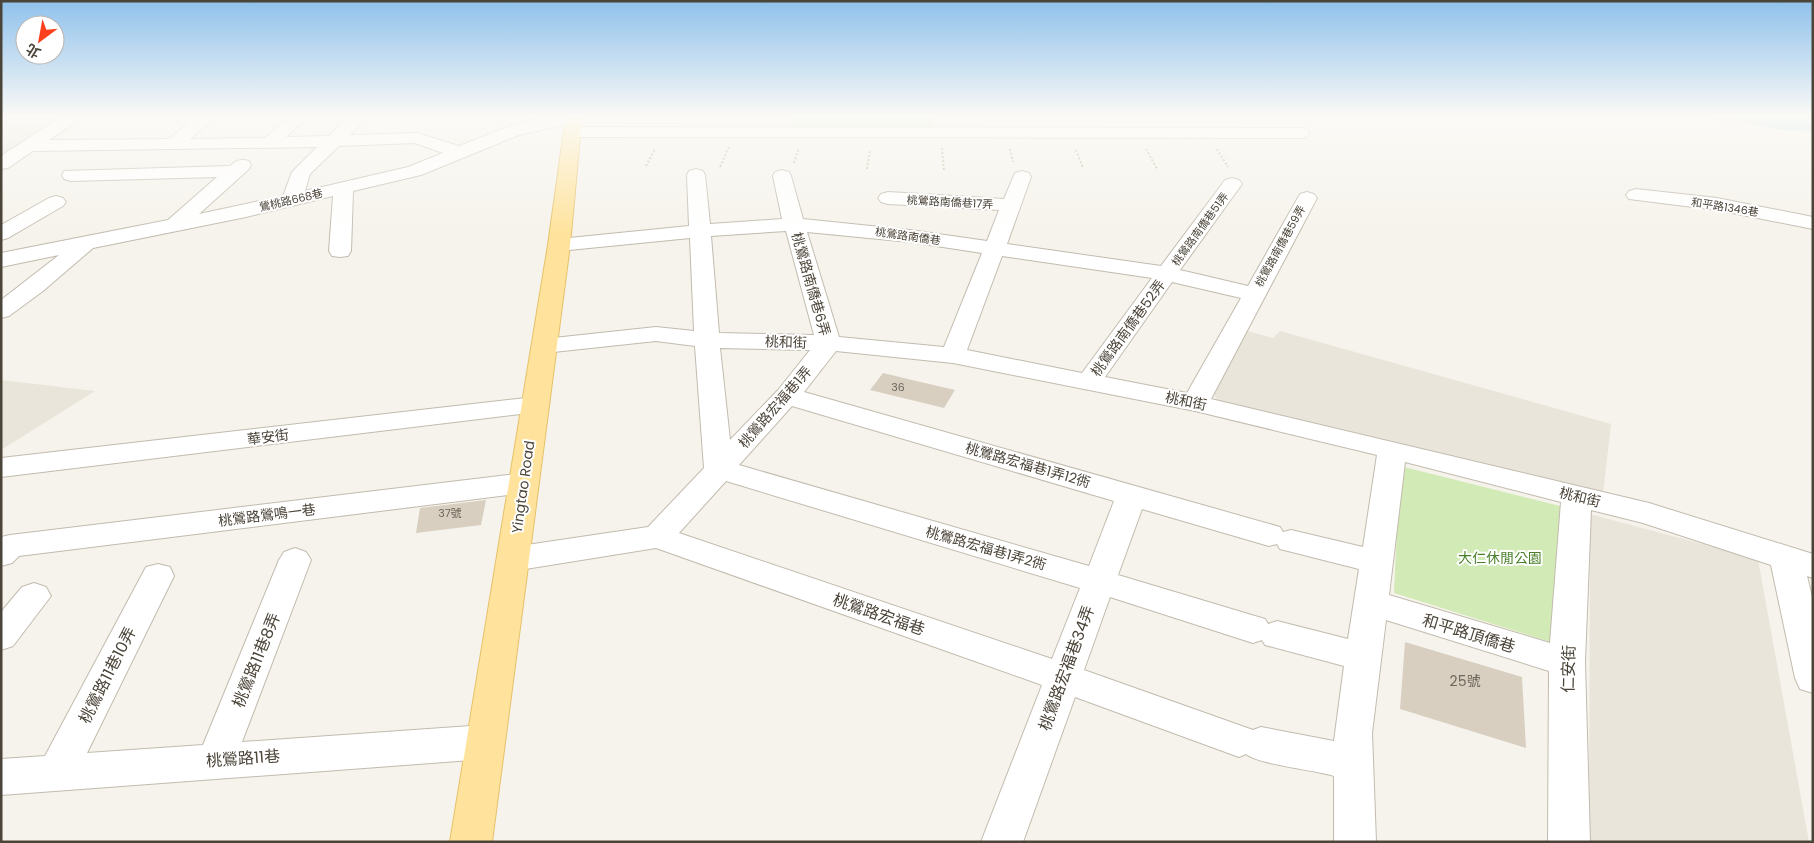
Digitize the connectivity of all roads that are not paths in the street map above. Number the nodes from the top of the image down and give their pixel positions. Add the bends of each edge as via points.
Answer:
1 (14, 155) edge
2 (254, 155) edge
3 (318, 155) edge
4 (455, 155) edge
5 (566, 155) edge
6 (1, 164) edge
7 (236, 171) junction
8 (71, 175) dead end
9 (696, 175) dead end
10 (782, 176) dead end
11 (1022, 177) dead end
12 (1231, 177) road end
13 (344, 188) junction
14 (1636, 195) dead end
15 (888, 198) dead end
16 (1307, 198) dead end
17 (292, 200) junction
18 (56, 202) dead end
19 (933, 202) junction
20 (1011, 205) junction
21 (1813, 223) edge
22 (794, 224) junction
23 (174, 226) junction
24 (698, 231) junction
25 (1, 234) edge
26 (910, 236) junction
27 (86, 244) junction
28 (559, 245) junction
29 (995, 249) junction
30 (340, 251) dead end
31 (1, 260) edge
32 (1167, 274) junction
33 (1253, 294) junction
34 (1, 311) edge
35 (707, 340) junction
36 (829, 343) junction
37 (544, 346) junction
38 (953, 355) junction
39 (1088, 382) junction
40 (787, 396) junction
41 (1194, 403) junction
42 (535, 405) junction
43 (1392, 450) junction
44 (719, 469) junction
45 (6, 474) edge
46 (524, 483) junction
47 (1132, 494) junction
48 (1576, 496) junction
49 (656, 537) junction
50 (6, 551) edge
51 (513, 559) junction
52 (295, 560) dead end
53 (1377, 562) junction
54 (1800, 562) edge
55 (158, 576) dead end
56 (1098, 581) junction
57 (34, 596) dead end
58 (1372, 603) junction
59 (1, 636) edge
60 (1364, 657) junction
61 (1567, 662) junction
62 (1062, 677) junction
63 (1813, 678) edge
64 (485, 742) junction
65 (216, 760) junction
66 (1354, 764) junction
67 (56, 774) junction
68 (1, 777) edge
69 (471, 842) edge
70 (1002, 842) edge
71 (1355, 842) edge
72 (1569, 842) edge

1 - 6 street
2 - 7 street
3 - 17 street via 301,172
4 - 13 street, 鶯桃路668巷 via 414,172
5 - 28 main road, Yingtao Road
7 - 8 street
7 - 23 street
9 - 24 street, 桃鶯路宏福巷1弄
10 - 22 street, 桃鶯路南僑巷6弄
11 - 20 street
12 - 32 street, 桃鶯路南僑巷51弄
13 - 17 street, 鶯桃路668巷
13 - 30 street
14 - 21 street, 和平路1346巷 via 1717,204
15 - 19 street, 桃鶯路南僑巷17弄
16 - 33 street, 桃鶯路南僑巷59弄
17 - 23 street, 鶯桃路668巷
18 - 25 street
19 - 20 street, 桃鶯路南僑巷17弄
19 - 26 street
20 - 29 street
22 - 24 street, 桃鶯路南僑巷
22 - 26 street, 桃鶯路南僑巷
22 - 36 street, 桃鶯路南僑巷6弄
23 - 27 street, 鶯桃路668巷
24 - 28 street, 桃鶯路南僑巷
24 - 35 street, 桃鶯路宏福巷1弄
26 - 29 street, 桃鶯路南僑巷
27 - 31 street, 鶯桃路668巷
27 - 34 street
28 - 37 main road, Yingtao Road
29 - 32 street, 桃鶯路南僑巷
29 - 38 street
32 - 33 street, 桃鶯路南僑巷
32 - 39 street, 桃鶯路南僑巷52弄
33 - 41 street, 桃鶯路南僑巷59弄
35 - 36 street, 桃和街
35 - 37 street, 桃和街 via 656,334
35 - 44 street, 桃鶯路宏福巷1弄
36 - 38 street, 桃和街
36 - 40 street, 桃鶯路宏福巷1弄
37 - 42 main road, Yingtao Road
38 - 39 street, 桃和街
39 - 41 street, 桃和街
40 - 44 street, 桃鶯路宏福巷1弄
40 - 47 street, 桃鶯路宏福巷1弄12衖
41 - 43 street, 桃和街
42 - 45 street, 華安街
42 - 46 main road, Yingtao Road
43 - 48 street, 桃和街
43 - 53 street
44 - 49 street, 桃鶯路宏福巷1弄
44 - 56 street, 桃鶯路宏福巷1弄2衖
46 - 50 street, 桃鶯路鶯鳴一巷
46 - 51 main road, Yingtao Road
47 - 53 street, 桃鶯路宏福巷1弄12衖 via 1280,538
47 - 56 street, 桃鶯路宏福巷34弄
48 - 54 street, 桃和街 via 1649,514
48 - 61 street, 仁安街
49 - 51 street, 桃鶯路宏福巷
49 - 62 street, 桃鶯路宏福巷
51 - 64 main road, Yingtao Road
52 - 65 street, 桃鶯路11巷8弄
53 - 58 street
54 - 63 street
55 - 67 street, 桃鶯路11巷10弄
56 - 60 street, 桃鶯路宏福巷1弄2衖 via 1265,632
56 - 62 street, 桃鶯路宏福巷34弄
57 - 59 street
58 - 60 street
58 - 61 street, 和平路頂僑巷
60 - 66 street via 1353,733
61 - 72 street, 仁安街
62 - 66 street, 桃鶯路宏福巷 via 1250,742
62 - 70 street, 桃鶯路宏福巷34弄
64 - 65 street, 桃鶯路11巷
64 - 69 main road, Yingtao Road
65 - 67 street, 桃鶯路11巷
66 - 71 street
67 - 68 street, 桃鶯路11巷

